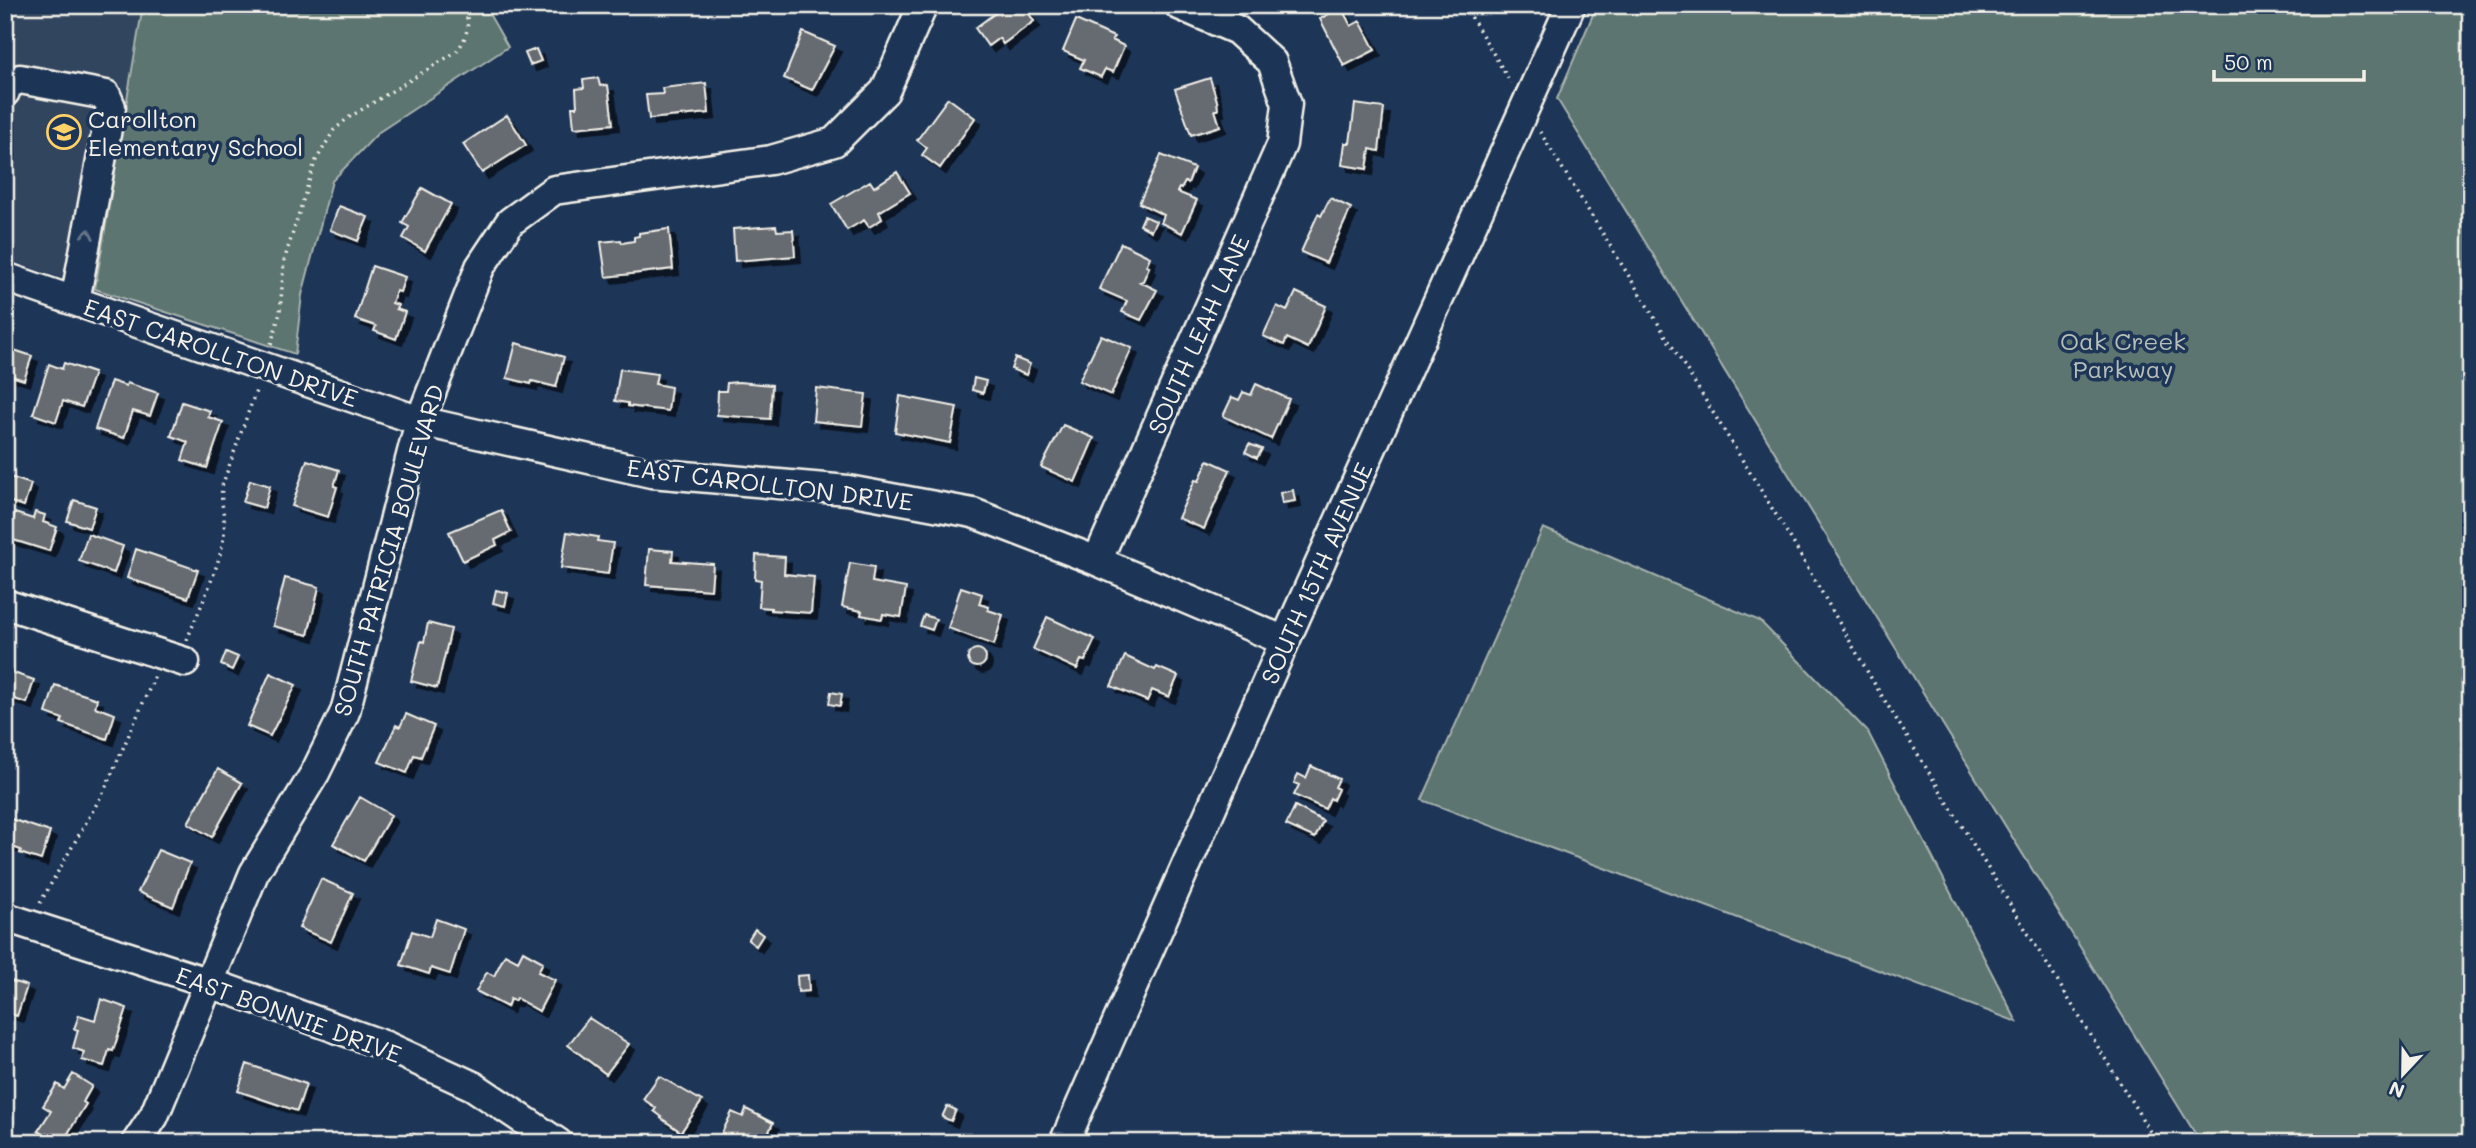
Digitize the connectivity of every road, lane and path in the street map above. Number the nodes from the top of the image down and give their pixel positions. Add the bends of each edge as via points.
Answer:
1 (463, 5) edge
2 (923, 5) edge
3 (1179, 5) edge
4 (1464, 5) edge
5 (1571, 5) edge
6 (5, 92) edge
7 (1517, 94) dead end
8 (1534, 122) dead end
9 (5, 277) edge
10 (75, 301) junction
11 (264, 366) junction
12 (420, 421) junction
13 (1097, 561) junction
14 (5, 604) edge
15 (1285, 641) junction
16 (177, 659) junction
17 (18, 921) edge
18 (210, 984) junction
19 (136, 1143) edge
20 (558, 1143) edge
21 (1064, 1143) edge
22 (2157, 1143) edge

1 - 11 path via 467,34 456,52 348,118 334,130 318,156 284,261 280,313
2 - 12 street, SOUTH PATRICIA BOULEVARD via 885,92 834,142 771,160 554,190 510,222 480,267
3 - 13 street, SOUTH LEAH LANE via 1237,30 1272,62 1287,104 1282,144
4 - 7 path
5 - 15 street, SOUTH 15TH AVENUE
10 -> 6 street via 111,107 106,95 20,79 6,85
8 - 22 path
9 - 10 street, EAST CAROLLTON DRIVE
10 - 11 street, EAST CAROLLTON DRIVE
11 - 12 street, EAST CAROLLTON DRIVE
11 - 16 path via 222,486 223,538
12 - 13 street, EAST CAROLLTON DRIVE via 651,473 848,490 973,513
12 - 18 street, SOUTH PATRICIA BOULEVARD via 345,712 315,773 254,873
13 - 15 street, EAST CAROLLTON DRIVE
14 - 16 street
15 - 21 street, SOUTH 15TH AVENUE
16 - 17 path via 41,902
17 - 18 street, EAST BONNIE DRIVE
18 - 19 street, SOUTH PATRICIA BOULEVARD via 154,1116
18 - 20 street, EAST BONNIE DRIVE via 386,1046 472,1086

